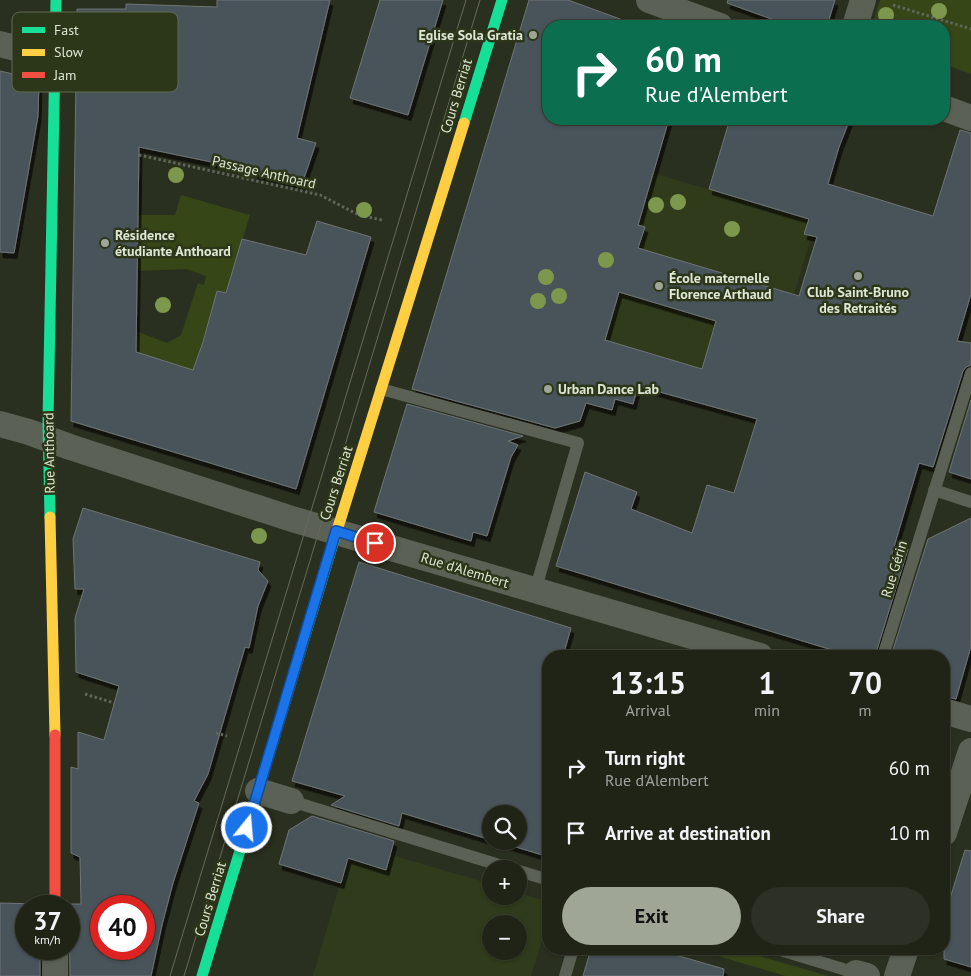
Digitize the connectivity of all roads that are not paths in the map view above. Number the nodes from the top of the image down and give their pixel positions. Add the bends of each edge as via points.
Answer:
1 (502, 0) edge
2 (649, 0) edge
3 (863, 0) edge
4 (704, 20) edge
5 (857, 20) edge
6 (54, 92) edge
7 (950, 110) edge
8 (971, 118) edge
9 (971, 372) edge
10 (381, 389) junction
11 (0, 424) edge
12 (49, 440) junction
13 (934, 490) junction
14 (971, 502) edge
15 (336, 531) junction
16 (534, 591) junction
17 (739, 650) edge
18 (885, 650) edge
19 (950, 713) edge
20 (971, 719) edge
21 (971, 751) edge
22 (258, 791) junction
23 (291, 802) joint
24 (950, 814) edge
25 (482, 860) edge
26 (527, 873) edge
27 (542, 878) edge
28 (55, 895) edge
29 (571, 955) edge
30 (797, 955) edge
31 (904, 955) edge
32 (55, 960) edge
33 (862, 974) edge
34 (55, 976) edge
35 (202, 976) edge
36 (565, 976) edge
37 (898, 976) edge

1 - 10 street, Cours Berriat
2 - 4 street
3 - 5 street
6 - 12 street, Rue Anthoard
7 - 8 street
9 - 13 lane, Rue Gérin
10 - 15 street, Cours Berriat
10 - 16 lane via 578,443
11 - 12 street, Rue d'Alembert
12 - 15 street, Rue d'Alembert
12 - 28 street, Rue Anthoard
13 - 14 lane
13 - 18 lane, Rue Gérin
15 - 16 street, Rue d'Alembert
15 - 22 street, Cours Berriat
16 - 17 street, Rue d'Alembert
19 - 20 street
21 - 24 street
22 - 23 street
22 - 35 street, Cours Berriat
23 - 25 lane
26 - 27 lane
29 - 36 lane
30 - 33 lane
31 - 37 street
32 - 34 street

